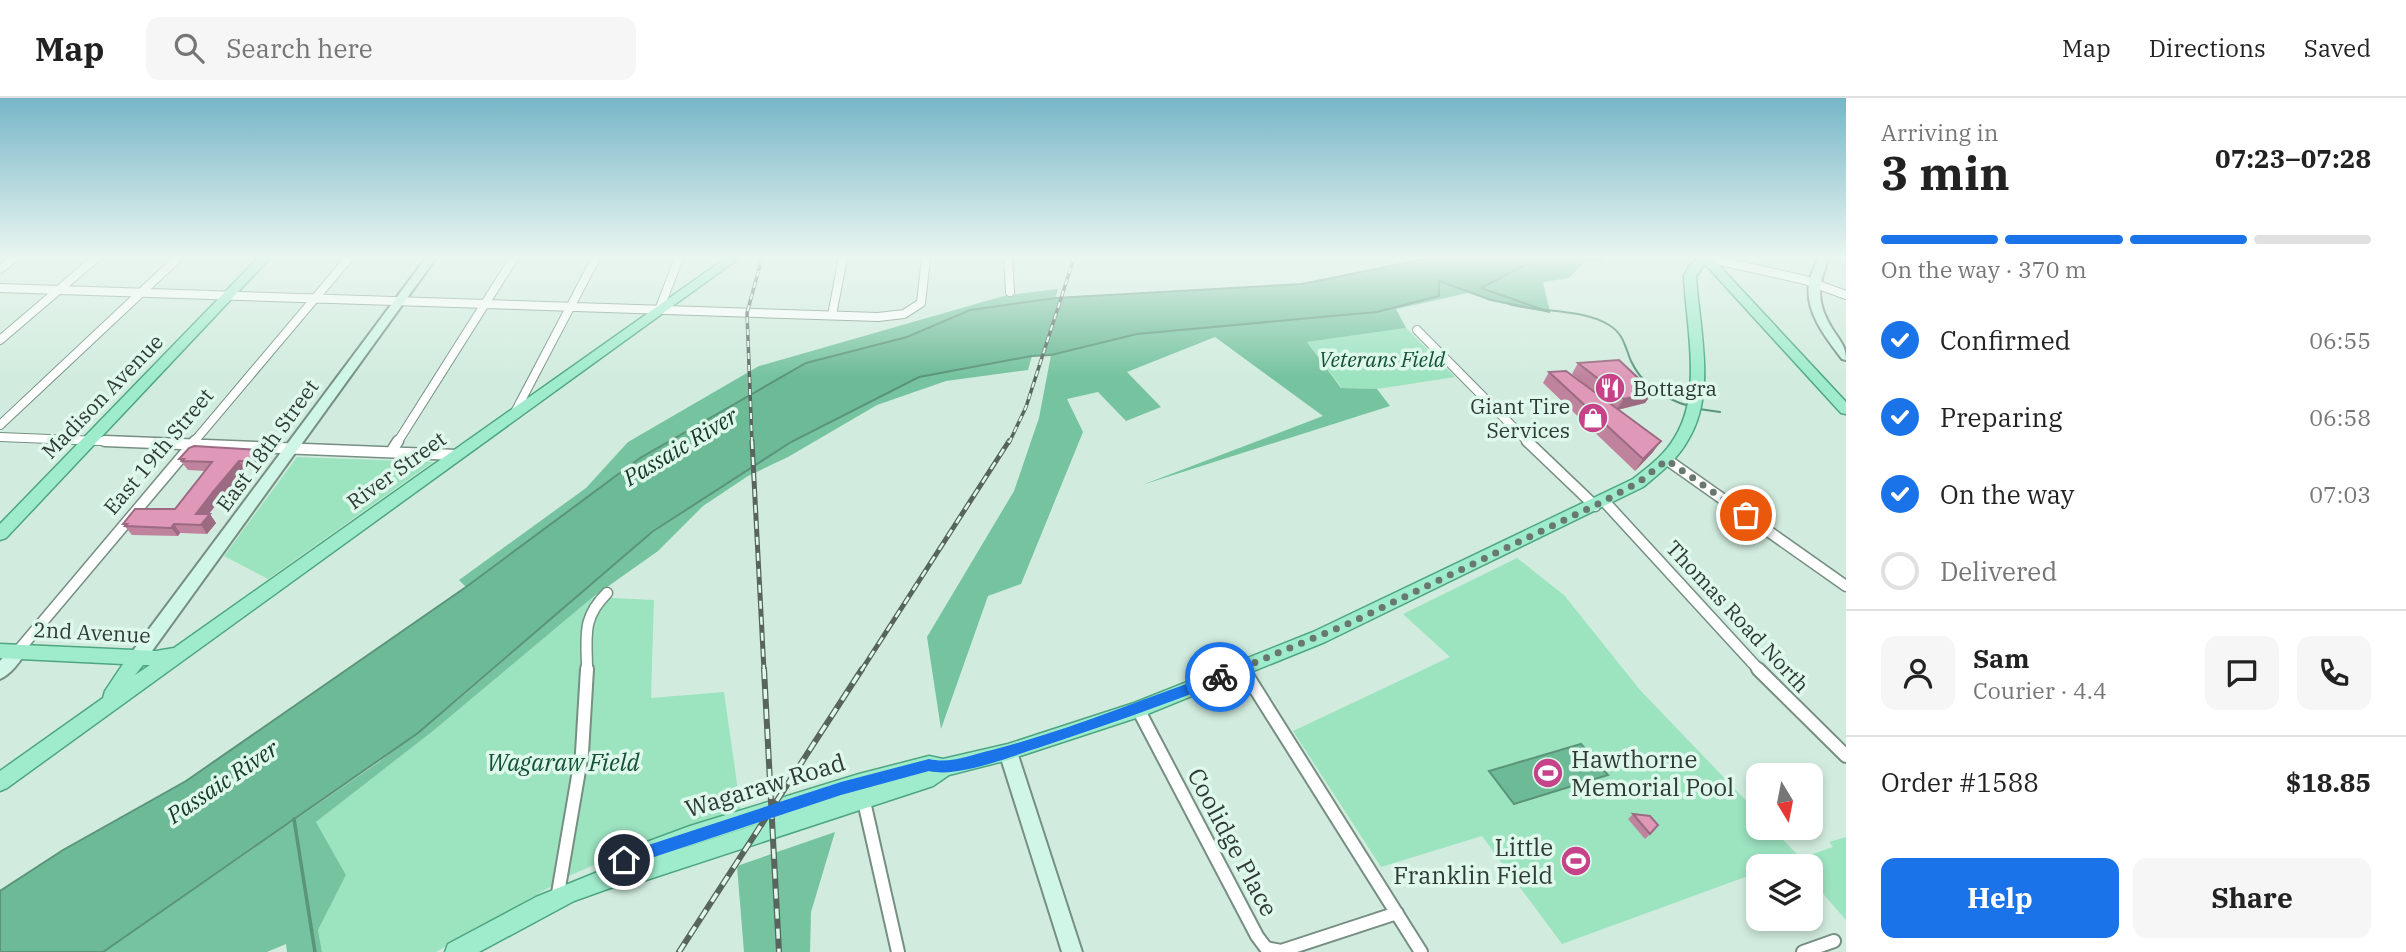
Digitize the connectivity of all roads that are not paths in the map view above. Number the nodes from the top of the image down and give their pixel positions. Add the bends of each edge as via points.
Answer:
1 (49, 298) edge
2 (135, 298) edge
3 (226, 298) edge
4 (281, 298) edge
5 (401, 298) edge
6 (489, 298) edge
7 (575, 298) edge
8 (664, 298) edge
9 (676, 298) edge
10 (835, 298) edge
11 (922, 298) edge
12 (1691, 298) edge
13 (1746, 298) edge
14 (1816, 298) edge
15 (314, 299) junction
16 (398, 302) junction
17 (484, 305) junction
18 (570, 307) junction
19 (659, 310) junction
20 (832, 315) junction
21 (1417, 330) dead end
22 (0, 340) edge
23 (1846, 356) edge
24 (1846, 410) edge
25 (514, 414) junction
26 (0, 425) edge
27 (0, 437) edge
28 (89, 440) junction
29 (191, 444) junction
30 (290, 448) junction
31 (391, 452) junction
32 (457, 455) junction
33 (1667, 460) junction
34 (1600, 503) junction
35 (0, 534) edge
36 (1846, 586) edge
37 (607, 593) dead end
38 (9, 651) edge
39 (182, 652) junction
40 (138, 657) junction
41 (1242, 668) junction
42 (0, 673) edge
43 (1138, 709) junction
44 (86, 720) junction
45 (1008, 752) junction
46 (1846, 756) edge
47 (0, 782) edge
48 (861, 791) junction
49 (557, 899) junction
50 (1397, 913) junction
51 (1834, 941) dead end
52 (456, 952) edge
53 (898, 952) edge
54 (1072, 952) edge
55 (1421, 952) edge
56 (1803, 952) edge

1 - 22 street
2 - 26 street
3 - 28 main road, Madison Avenue
4 - 15 street
5 - 16 street, East 18th Street
6 - 17 street
7 - 18 street
8 - 19 street
9 - 19 main road, River Street
10 - 20 street
11 - 20 street via 912,311 895,316
12 - 33 main road, Wagaraw Road via 1695,408 1687,432
13 - 24 main road
14 - 23 street via 1826,327
15 - 16 street
15 - 29 street, East 19th Street
16 - 17 street
16 - 30 street, East 18th Street
17 - 18 street
17 - 31 street
18 - 19 street
18 - 25 street
19 - 20 street
19 - 25 main road, River Street
21 - 34 street, Thomas Road North
25 - 32 main road, River Street
27 - 28 street
28 - 29 street
28 - 35 main road, Madison Avenue
29 - 30 street
29 - 38 street, East 19th Street
30 - 31 street
30 - 40 street, East 18th Street
31 - 32 street
32 - 39 main road, River Street
33 - 34 main road, Wagaraw Road
33 - 36 street
34 - 41 main road, Wagaraw Road via 1350,623
34 - 46 street, Thomas Road North
37 - 49 street via 592,608 587,625 582,753
38 - 40 main road, 2nd Avenue
38 - 42 street, East 19th Street
39 - 40 main road, 2nd Avenue
39 - 44 main road, River Street
40 - 44 main road, River Street via 109,699
41 - 43 main road, Wagaraw Road
41 - 50 street
43 - 45 main road, Wagaraw Road
43 - 50 street, Coolidge Place via 1266,947 1281,951
44 - 47 main road, River Street
45 - 48 main road, Wagaraw Road via 943,768 933,777
45 - 54 street
48 - 49 main road, Wagaraw Road via 634,874 613,875
48 - 53 street
49 - 52 main road, Wagaraw Road
50 - 55 street
51 - 56 street

